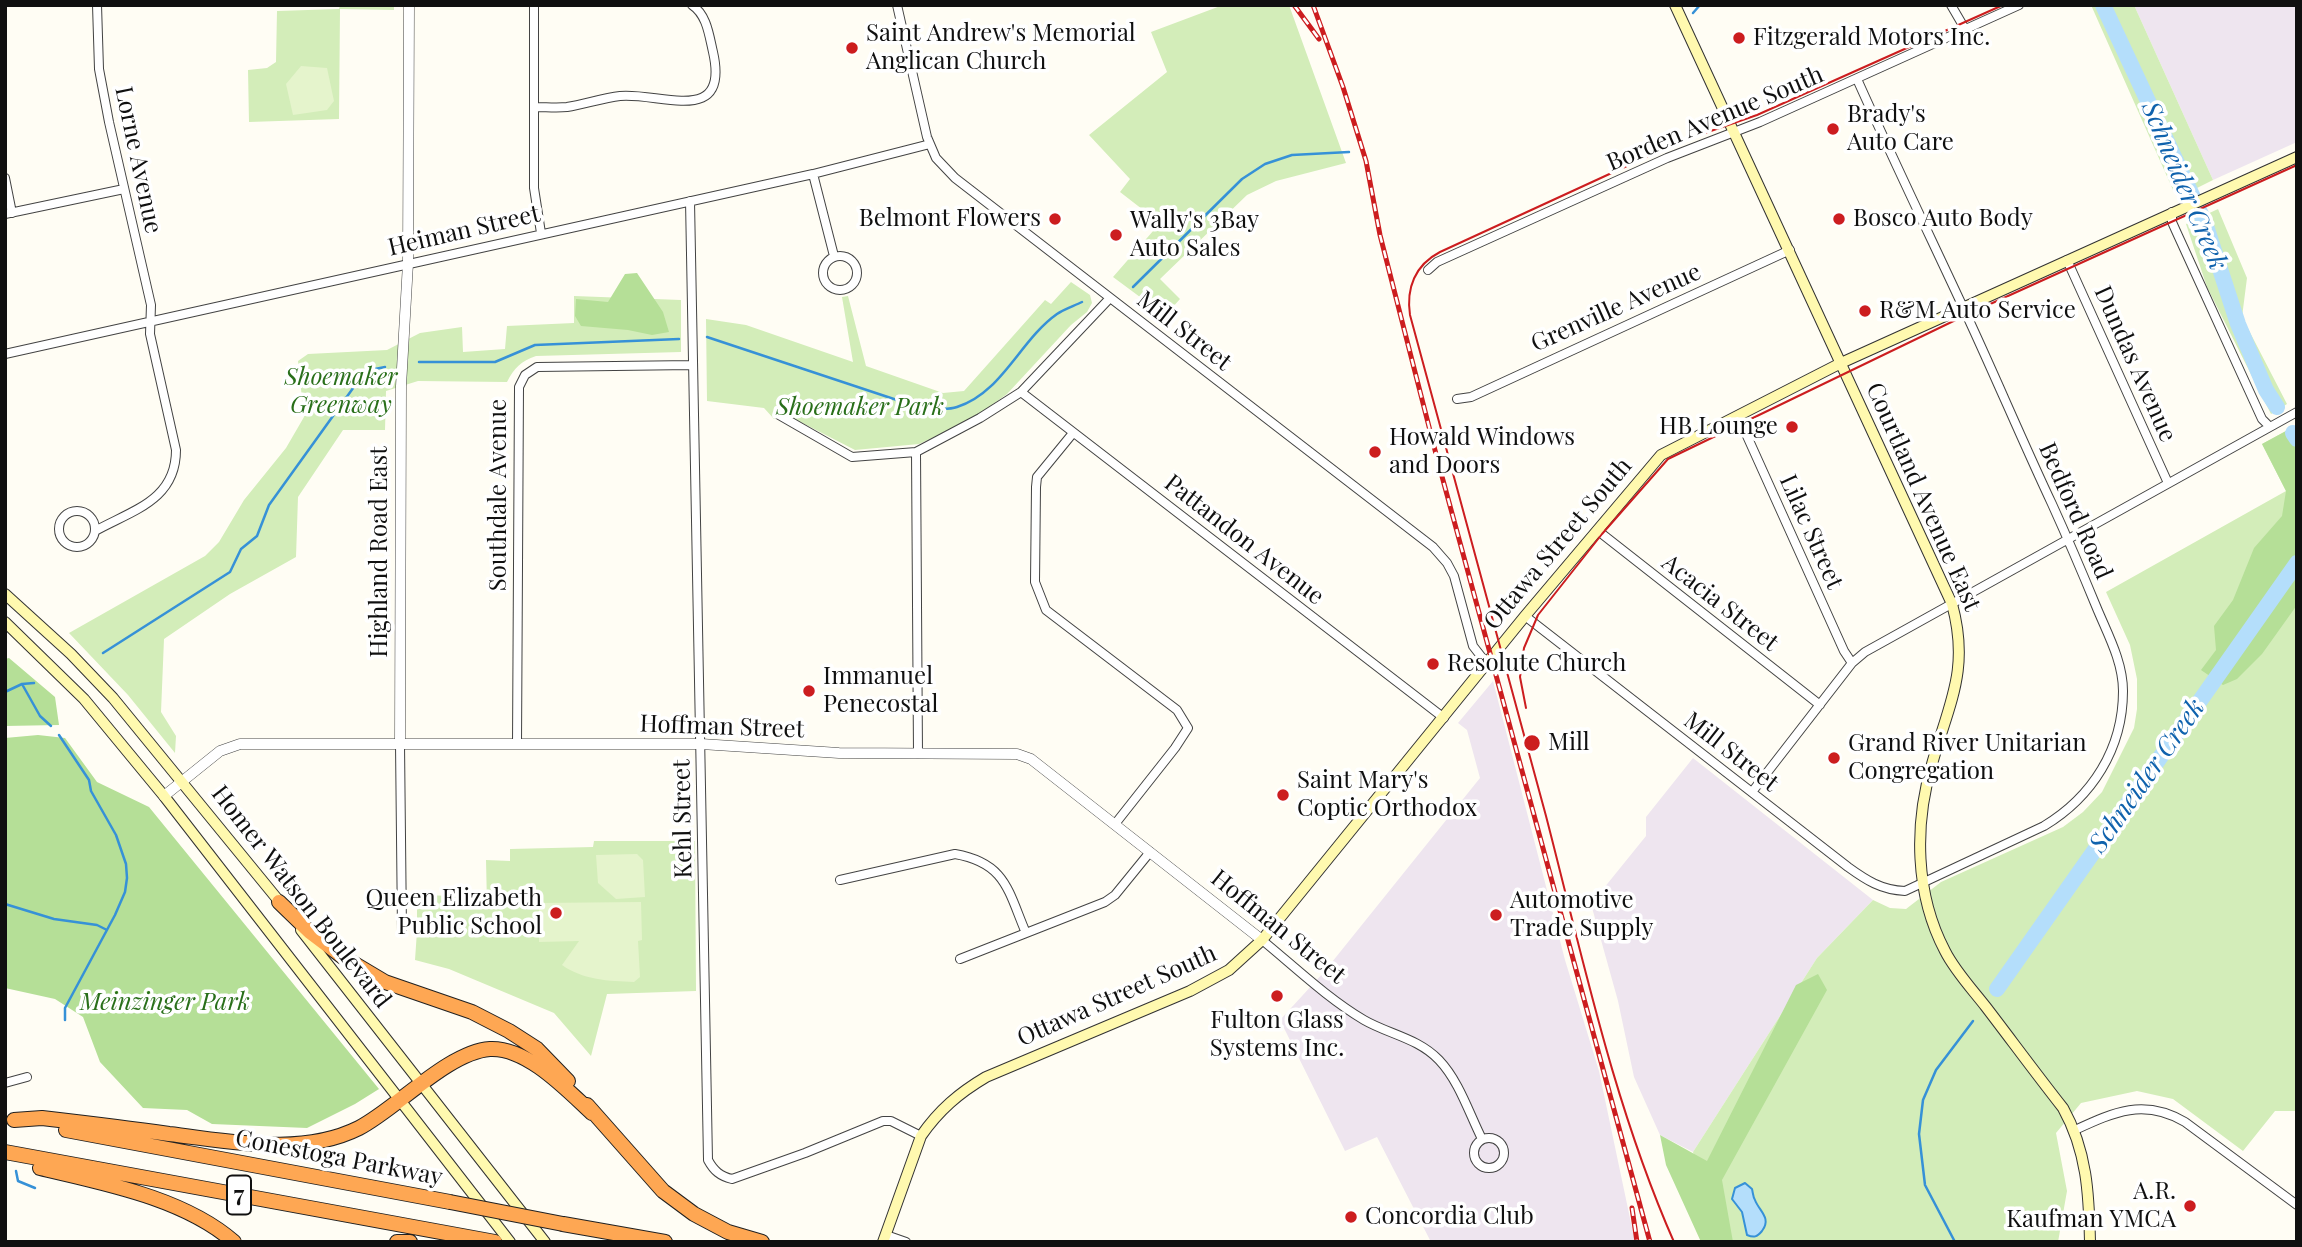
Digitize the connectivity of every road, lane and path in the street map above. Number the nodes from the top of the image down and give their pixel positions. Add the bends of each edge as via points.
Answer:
1 (97, 5) edge
2 (409, 5) edge
3 (534, 5) edge
4 (692, 5) edge
5 (897, 5) edge
6 (1675, 5) edge
7 (1951, 5) edge
8 (2019, 5) edge
9 (1965, 29) junction
10 (1857, 79) junction
11 (535, 107) junction
12 (1734, 132) junction
13 (930, 144) junction
14 (2297, 157) edge
15 (813, 174) junction
16 (5, 178) edge
17 (124, 189) junction
18 (690, 201) junction
19 (2172, 212) junction
20 (9, 214) edge
21 (541, 233) junction
22 (1790, 250) junction
23 (834, 256) junction
24 (2067, 261) junction
25 (408, 263) junction
26 (1427, 270) dead end
27 (1110, 298) junction
28 (1963, 308) junction
29 (151, 321) junction
30 (5, 354) edge
31 (1841, 363) junction
32 (692, 365) junction
33 (1021, 391) junction
34 (1457, 399) dead end
35 (2297, 412) edge
36 (779, 415) dead end
37 (1738, 416) junction
38 (2270, 427) junction
39 (1073, 433) junction
40 (916, 452) junction
41 (2168, 483) junction
42 (1597, 530) junction
43 (95, 531) junction
44 (2068, 540) junction
45 (5, 594) edge
46 (1952, 604) junction
47 (1525, 616) junction
48 (5, 622) edge
49 (1852, 663) junction
50 (1487, 664) junction
51 (1821, 705) junction
52 (1444, 718) junction
53 (400, 744) junction
54 (517, 744) junction
55 (701, 744) junction
56 (918, 754) junction
57 (182, 781) junction
58 (1752, 792) junction
59 (164, 796) junction
60 (1115, 824) junction
61 (1150, 852) junction
62 (840, 880) dead end
63 (1923, 882) junction
64 (279, 902) junction
65 (402, 931) dead end
66 (1026, 933) junction
67 (1262, 940) junction
68 (960, 959) dead end
69 (27, 1077) dead end
70 (5, 1083) edge
71 (422, 1086) junction
72 (396, 1094) junction
73 (592, 1113) junction
74 (10, 1119) edge
75 (2075, 1130) junction
76 (921, 1136) junction
77 (1482, 1139) dead end
78 (5, 1152) edge
79 (5, 1158) edge
80 (2297, 1205) edge
81 (885, 1238) edge
82 (234, 1242) edge
83 (397, 1242) edge
84 (410, 1242) edge
85 (495, 1242) edge
86 (510, 1242) edge
87 (545, 1242) edge
88 (664, 1242) edge
89 (762, 1242) edge
90 (906, 1242) edge
91 (2090, 1242) edge

1 - 17 street, Lorne Avenue via 99,69
2 - 25 street, Highland Road East
3 - 11 street
4 - 11 street via 702,13 717,71 708,94 693,102 622,96 566,107
5 - 13 street, Mill Street
6 - 12 main road, Courtland Avenue East
7 - 9 street
8 - 9 street, Borden Avenue South
9 - 10 street, Borden Avenue South
10 - 12 street, Borden Avenue South
10 - 28 street, Bedford Road
11 - 21 street via 534,188
12 - 22 main road, Courtland Avenue East
12 - 26 street, Borden Avenue South via 1667,158
13 - 15 street, Heiman Street
13 - 27 street, Mill Street via 955,178
14 - 19 main road, Ottawa Street South
15 - 18 street, Heiman Street
15 - 23 street
16 - 20 street
17 - 20 street
17 - 29 street, Lorne Avenue
18 - 21 street, Heiman Street
18 - 32 street, Kehl Street
19 - 24 main road, Ottawa Street South
19 - 38 street via 2172,222 2262,419
21 - 25 street, Heiman Street
22 - 31 main road, Courtland Avenue East
22 - 34 street, Grenville Avenue via 1471,397
23 - 23 street via 825,264 824,280 832,288 846,289 857,277 856,265 847,257
24 - 28 main road, Ottawa Street South
24 - 41 street, Dundas Avenue
25 - 29 street, Heiman Street
25 - 53 street, Highland Road East via 401,386
27 - 33 street
27 - 50 street, Mill Street via 1433,547 1454,576 1473,646
28 - 31 main road, Ottawa Street South
28 - 44 street, Bedford Road
29 - 30 street, Heiman Street
29 - 43 street, Lorne Avenue via 176,450 172,480 160,495
31 - 37 main road, Ottawa Street South
31 - 46 main road, Courtland Avenue East
32 - 54 street, Southdale Avenue via 537,367 525,375 519,387
32 - 55 street, Kehl Street
33 - 39 street, Pattandon Avenue
33 - 40 street
35 - 38 street
36 - 40 street via 852,457
37 - 42 main road, Ottawa Street South via 1661,455
37 - 49 street, Lilac Street
38 - 41 street
39 - 52 street, Pattandon Avenue
39 - 60 street via 1037,477 1035,582 1046,610 1177,710 1188,728
40 - 56 street
41 - 44 street
42 - 47 main road, Ottawa Street South
42 - 51 street, Acacia Street
43 - 43 street via 85,545 70,546 61,537 60,523 66,514 78,511 89,515
44 - 46 street
44 - 63 street, Bedford Road via 2121,674 2122,711 2110,755 2084,796 2060,817
45 - 57 main road, Homer Watson Boulevard via 99,683
46 - 49 street
46 - 63 main road, Courtland Avenue East via 1960,638 1958,676 1923,802 1919,844
47 - 50 main road, Ottawa Street South
47 - 58 street, Mill Street
48 - 59 main road, Homer Watson Boulevard via 84,699
49 - 51 street
50 - 52 main road, Ottawa Street South
51 - 58 street
52 - 67 main road, Ottawa Street South
53 - 54 street, Hoffman Street
53 - 57 street, Hoffman Street via 240,744 220,751
53 - 65 street, Highland Road East
54 - 55 street, Hoffman Street
55 - 56 street, Hoffman Street
55 - 76 street, Kehl Street via 708,1160 722,1176 732,1179 883,1121
56 - 60 street, Hoffman Street via 1024,755
57 - 59 street, Hoffman Street
57 - 64 main road, Homer Watson Boulevard
58 - 63 street, Mill Street via 1869,882 1905,891
59 - 72 main road, Homer Watson Boulevard
60 - 61 street, Hoffman Street
61 - 66 street via 1105,902
61 - 67 street, Hoffman Street
62 - 66 street via 955,854 972,857 998,873
63 - 75 main road, Courtland Avenue East via 1944,950
64 - 71 main road, Homer Watson Boulevard
64 - 73 highway via 343,957 385,982 472,1012 537,1049
66 - 68 street
67 - 76 main road, Ottawa Street South via 1229,970 1190,991 986,1077 957,1095
67 - 77 street, Hoffman Street via 1354,1014 1432,1053 1453,1079
69 - 70 street
71 - 72 highway
71 - 73 highway via 450,1063 491,1049 526,1059
71 - 87 main road, Homer Watson Boulevard
72 - 74 highway via 360,1128 300,1143 254,1144 42,1118
72 - 86 main road, Homer Watson Boulevard
73 - 89 highway via 663,1191 728,1232
74 - 88 highway, Conestoga Parkway / 7, bridge
75 - 80 street via 2117,1112 2168,1113
75 - 91 main road, Courtland Avenue East via 2089,1194
76 - 81 main road, Ottawa Street South
78 - 85 highway, 7
79 - 82 highway via 126,1189 194,1215
81 - 90 street
83 - 84 highway

